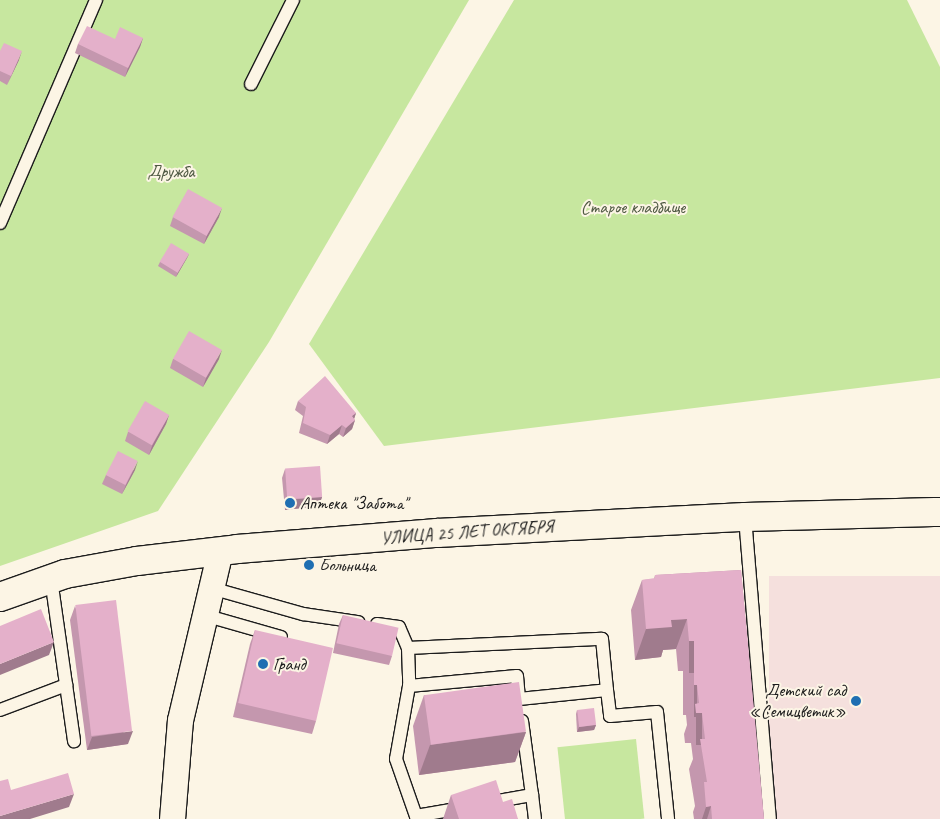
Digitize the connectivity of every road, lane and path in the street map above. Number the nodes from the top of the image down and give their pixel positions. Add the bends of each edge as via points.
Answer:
1 (96, 0) edge
2 (293, 0) edge
3 (251, 84) dead end
4 (0, 222) edge
5 (940, 512) edge
6 (745, 517) junction
7 (220, 551) junction
8 (51, 579) junction
9 (211, 588) junction
10 (0, 597) edge
11 (204, 615) junction
12 (293, 641) edge
13 (408, 648) junction
14 (66, 685) junction
15 (409, 686) junction
16 (607, 690) junction
17 (519, 699) junction
18 (0, 710) edge
19 (74, 741) dead end
20 (532, 795) junction
21 (416, 817) edge
22 (172, 819) edge
23 (535, 819) edge
24 (668, 819) edge
25 (770, 819) edge

1 - 4 lane
2 - 3 lane
5 - 6 street, УЛИЦА 25 ЛЕТ ОКТЯБРЯ
6 - 7 street, УЛИЦА 25 ЛЕТ ОКТЯБРЯ via 436,533
6 - 25 lane
7 - 8 street, УЛИЦА 25 ЛЕТ ОКТЯБРЯ via 136,561
7 - 9 street
8 - 10 street, УЛИЦА 25 ЛЕТ ОКТЯБРЯ
8 - 14 lane
9 - 11 street
9 - 13 lane via 303,614 399,627
11 - 12 lane
11 - 22 street via 180,720
13 - 15 lane
13 - 16 lane via 602,639
14 - 18 lane
14 - 19 lane
15 - 17 lane via 517,676
15 - 21 lane via 396,759
16 - 17 lane
16 - 24 lane via 610,716 658,712
17 - 20 lane
20 - 21 lane
20 - 23 lane

